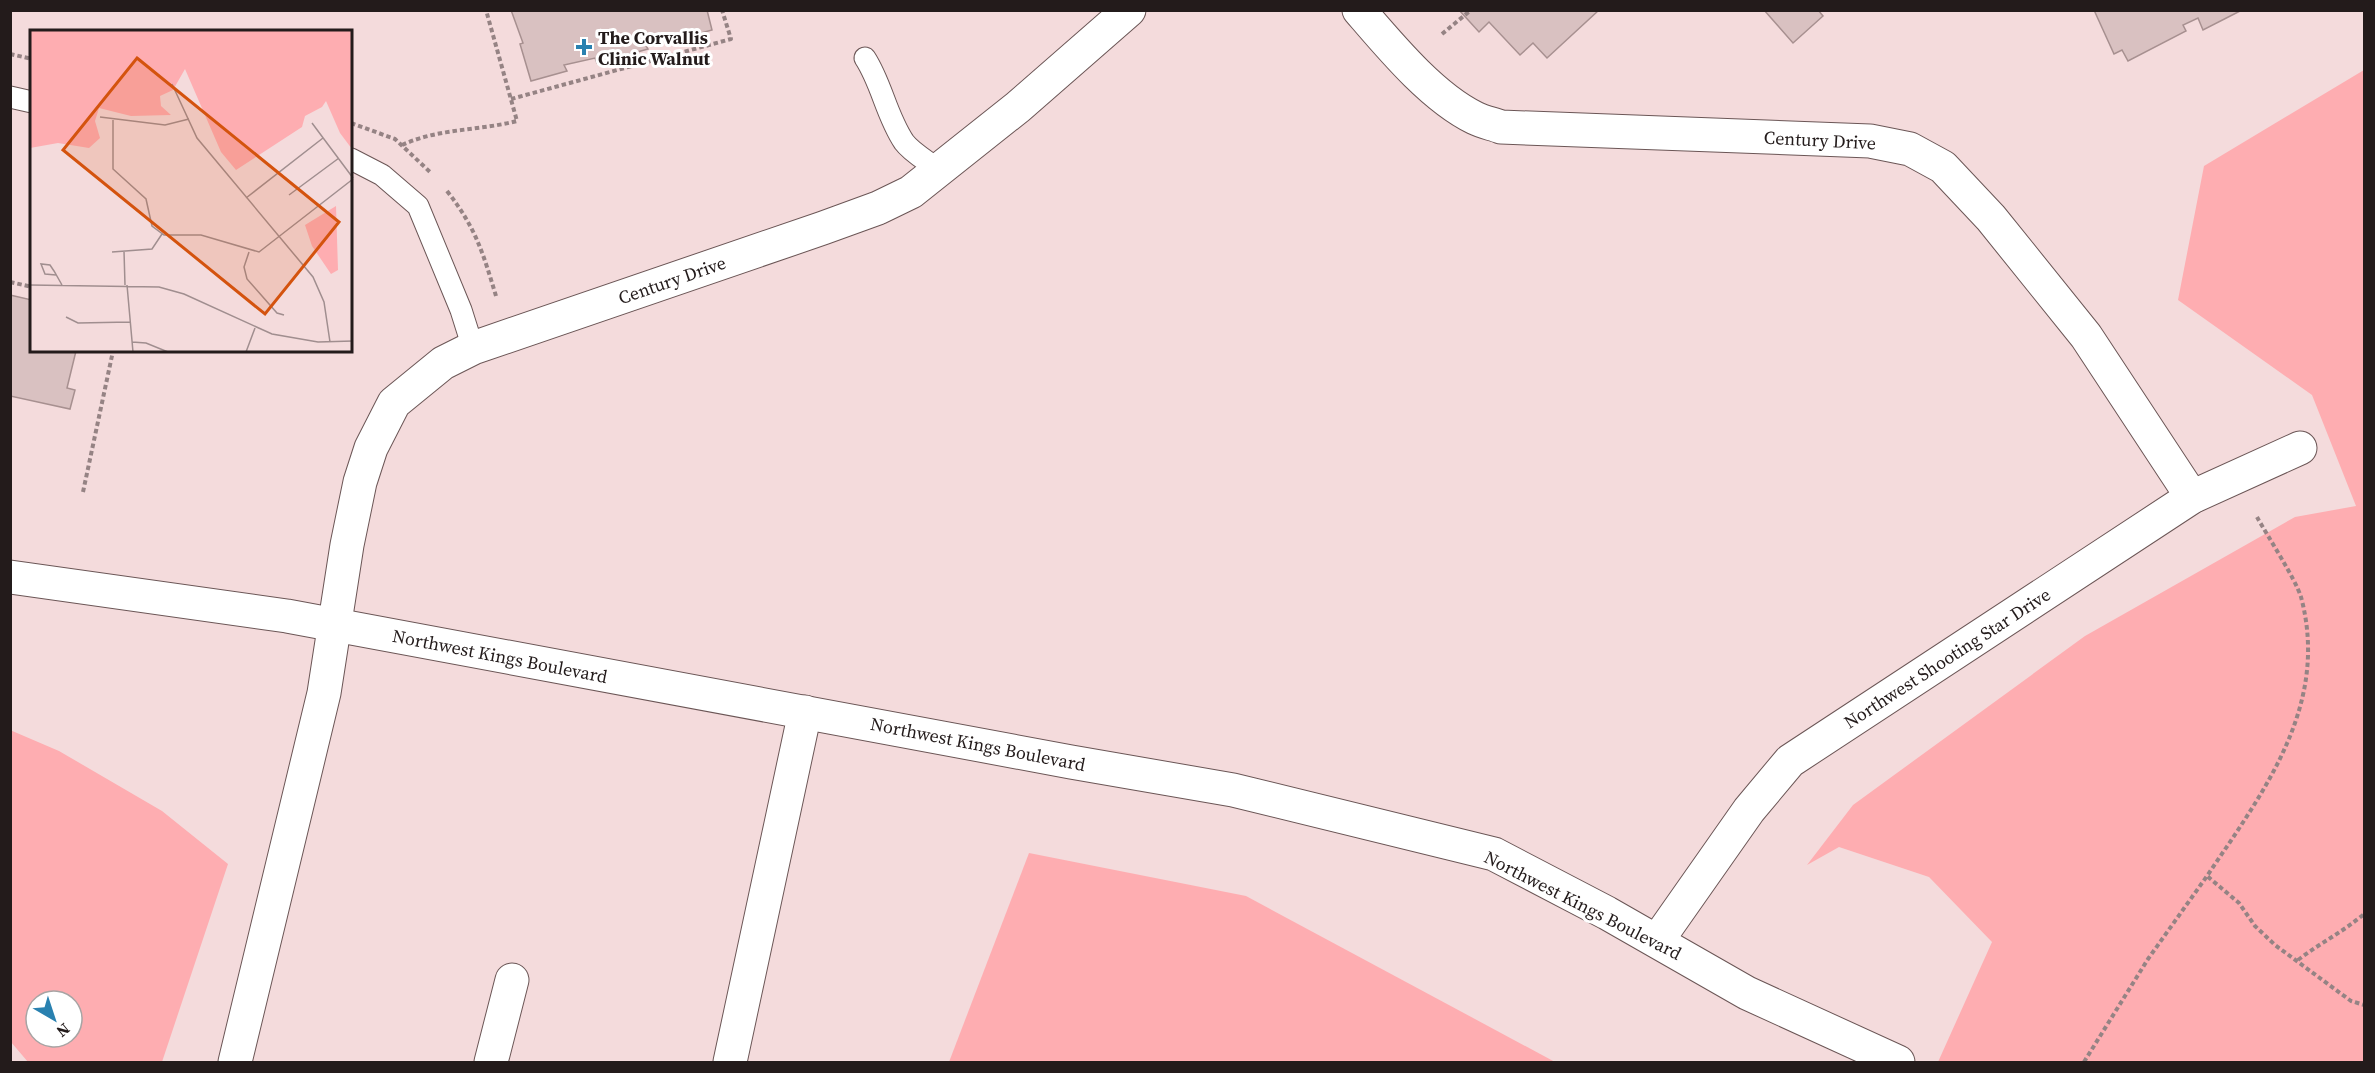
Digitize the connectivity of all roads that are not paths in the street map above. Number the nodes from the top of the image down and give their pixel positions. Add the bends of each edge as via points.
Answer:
1 (1129, 10) edge
2 (1359, 10) edge
3 (865, 58) dead end
4 (10, 97) edge
5 (30, 102) edge
6 (352, 160) edge
7 (940, 171) junction
8 (473, 348) junction
9 (2300, 448) dead end
10 (2192, 497) junction
11 (10, 577) edge
12 (336, 626) junction
13 (804, 712) junction
14 (1657, 941) junction
15 (512, 980) dead end
16 (235, 1062) edge
17 (491, 1062) edge
18 (730, 1062) edge
19 (1898, 1062) edge

1 - 7 street, Century Drive
2 - 10 street, Century Drive via 1445,99 1475,118 1501,127 1870,141 1910,150 1943,167 2020,250 2086,336
3 - 7 lane via 905,144
4 - 5 lane
6 - 8 lane via 382,175 418,206
7 - 8 street, Century Drive via 911,192 878,208
8 - 12 street, Century Drive via 443,363 420,381 394,404 383,421 360,482
9 - 10 street, Northwest Shooting Star Drive
10 - 14 street, Northwest Shooting Star Drive via 1790,761 1749,810
11 - 12 street, Northwest Kings Boulevard
12 - 13 street, Northwest Kings Boulevard
12 - 16 street, Century Drive via 324,693
13 - 14 street, Northwest Kings Boulevard via 1233,790 1494,854
13 - 18 street
14 - 19 street, Northwest Kings Boulevard via 1748,993
15 - 17 street

